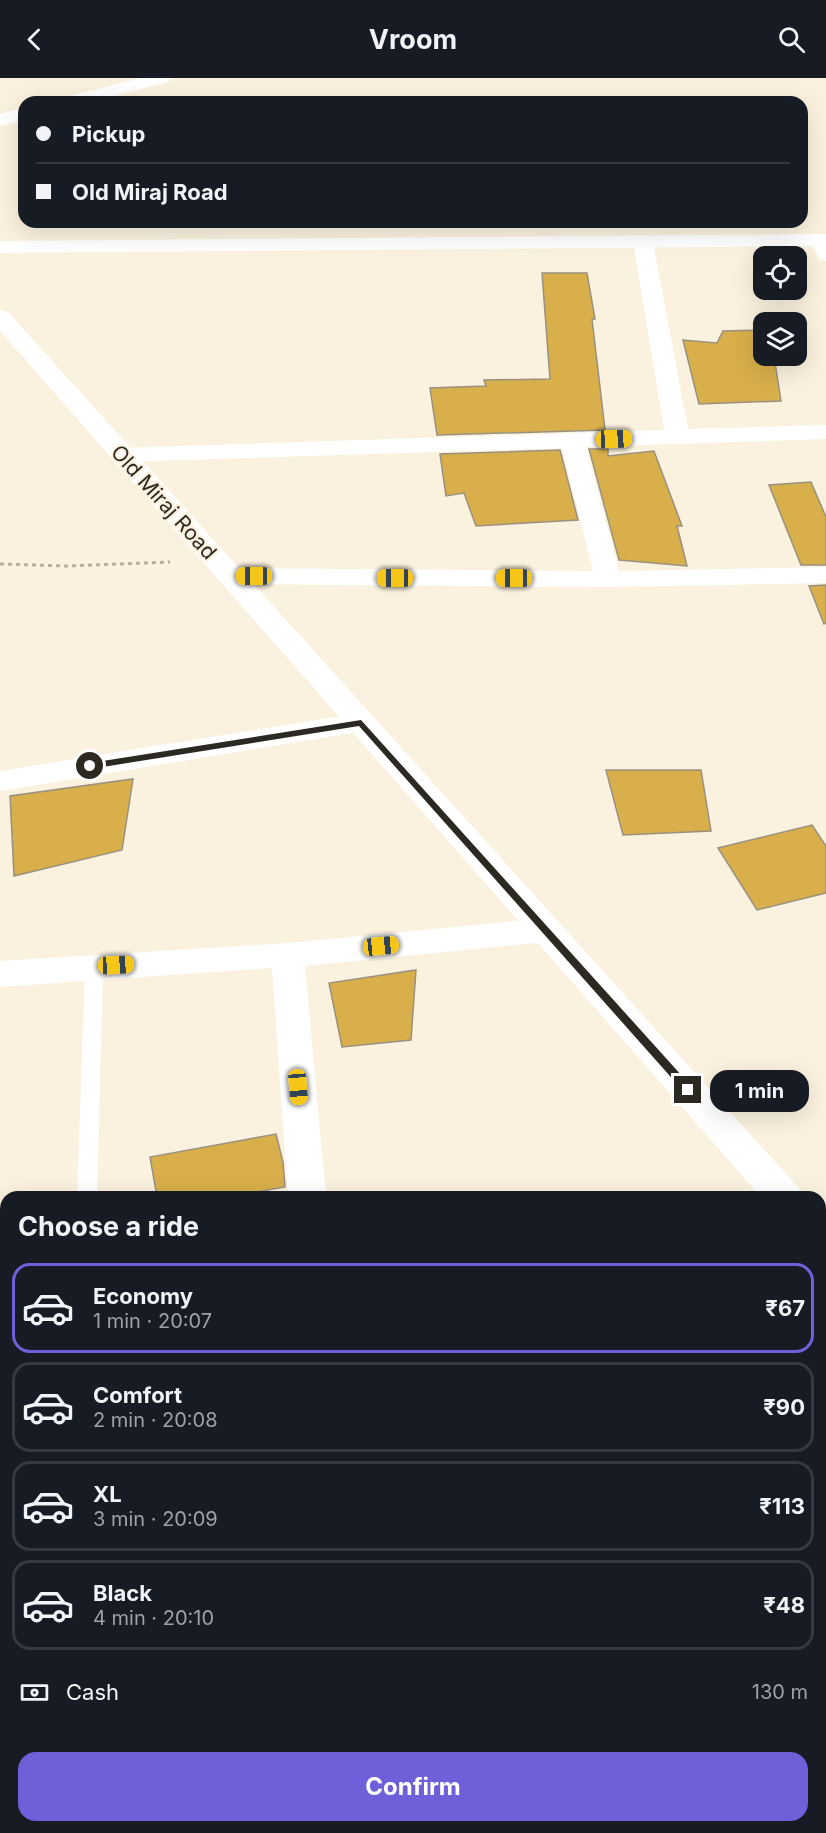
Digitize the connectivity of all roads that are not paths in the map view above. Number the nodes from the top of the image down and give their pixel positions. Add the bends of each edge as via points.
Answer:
1 (162, 78) edge
2 (92, 96) edge
3 (18, 116) edge
4 (0, 120) edge
5 (643, 242) junction
6 (824, 245) edge
7 (0, 247) edge
8 (0, 317) edge
9 (826, 432) edge
10 (677, 437) junction
11 (572, 440) junction
12 (121, 455) junction
13 (826, 575) edge
14 (230, 576) junction
15 (608, 579) junction
16 (361, 723) junction
17 (0, 781) edge
18 (545, 930) junction
19 (288, 955) junction
20 (94, 966) junction
21 (0, 974) edge
22 (87, 1191) edge
23 (308, 1191) edge
24 (779, 1191) edge

1 - 2 street
3 - 4 street
5 - 6 street
5 - 7 street
5 - 10 street
8 - 12 street, Old Miraj Road
9 - 10 street
10 - 11 street
11 - 12 street
11 - 15 street
12 - 14 street, Old Miraj Road
13 - 15 street
14 - 15 street
14 - 16 street, Old Miraj Road
16 - 17 street
16 - 18 street, Old Miraj Road
18 - 19 street
18 - 24 street, Old Miraj Road
19 - 20 street
19 - 23 street
20 - 21 street
20 - 22 lane

